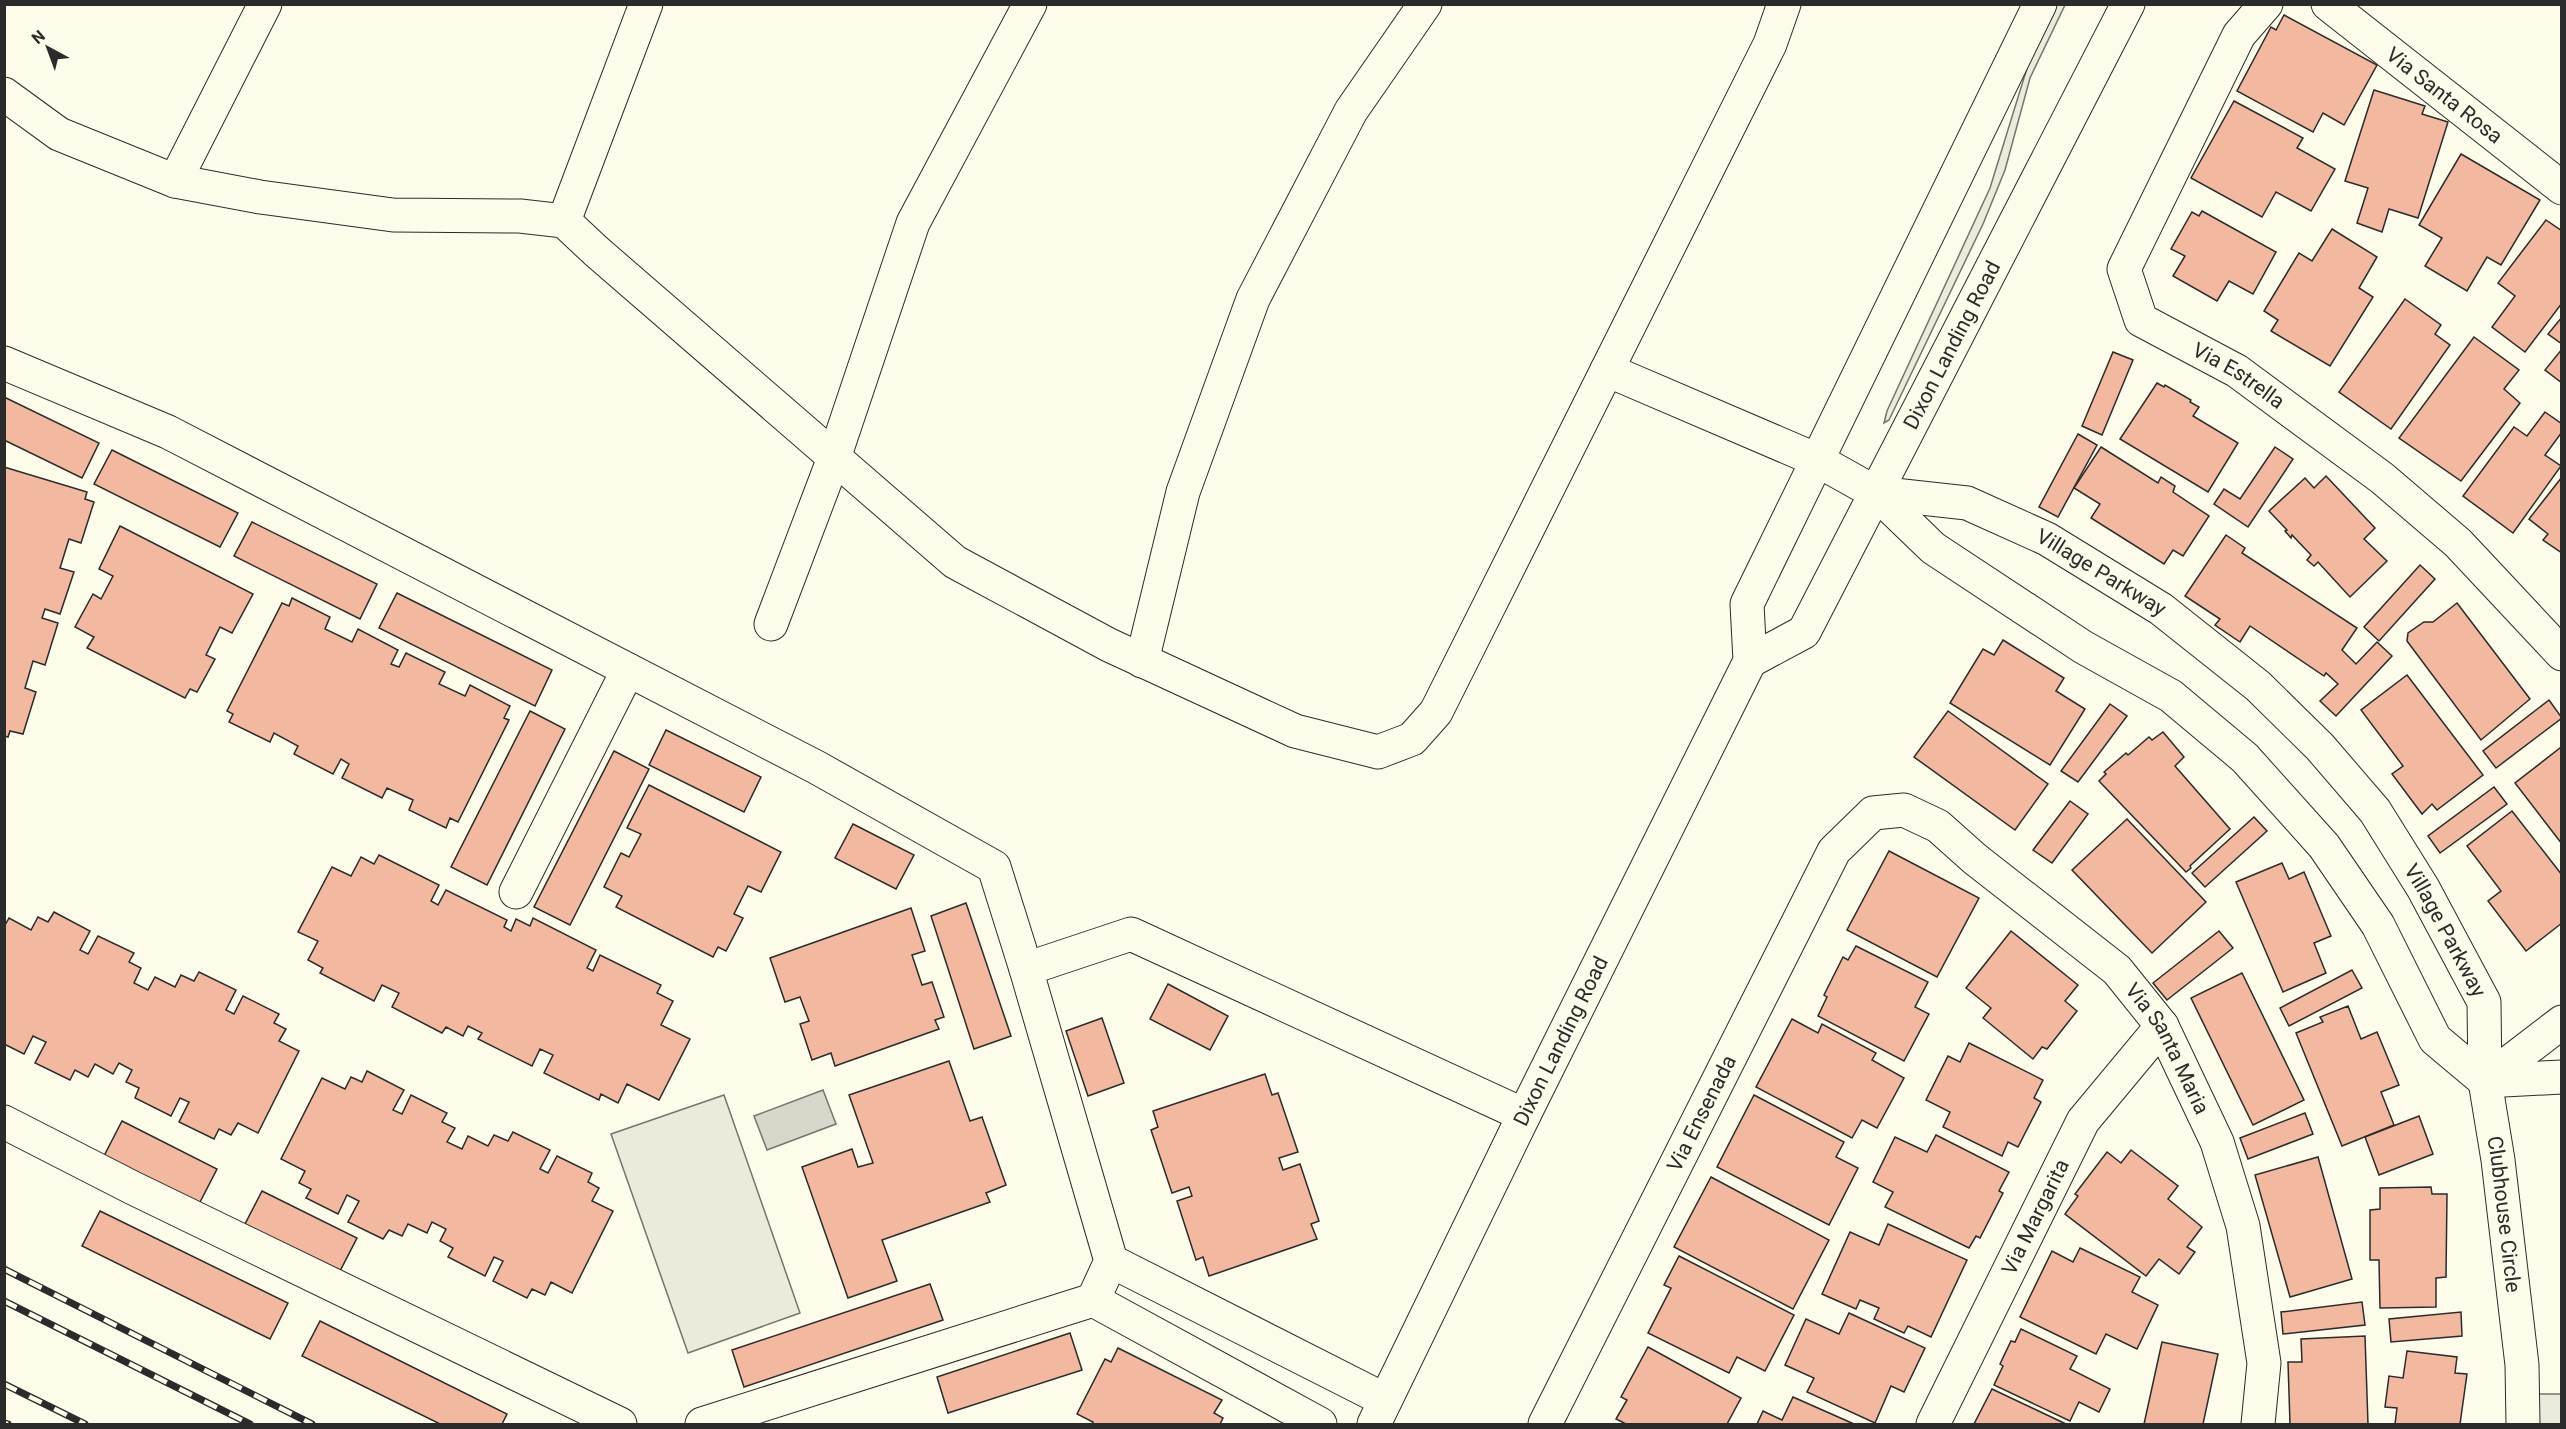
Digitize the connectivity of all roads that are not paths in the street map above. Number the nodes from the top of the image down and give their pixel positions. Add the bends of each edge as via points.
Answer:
1 (265, 4) edge
2 (646, 4) edge
3 (1030, 4) edge
4 (1425, 4) edge
5 (1784, 4) edge
6 (2040, 4) edge
7 (2128, 4) edge
8 (2266, 4) edge
9 (2328, 4) edge
10 (4, 94) edge
11 (175, 181) junction
12 (2562, 188) edge
13 (564, 221) junction
14 (4, 363) edge
15 (1607, 370) junction
16 (834, 458) junction
17 (1817, 460) junction
18 (1876, 493) junction
19 (771, 624) dead end
20 (2562, 654) edge
21 (1142, 661) junction
22 (1750, 661) junction
23 (628, 670) junction
24 (1873, 813) joint
25 (516, 892) dead end
26 (1026, 969) junction
27 (2562, 1022) edge
28 (2162, 1026) junction
29 (2562, 1077) edge
30 (2485, 1081) junction
31 (1524, 1115) junction
32 (4, 1122) edge
33 (1111, 1261) junction
34 (1093, 1300) junction
35 (1379, 1412) edge
36 (620, 1425) edge
37 (702, 1425) edge
38 (1320, 1425) edge
39 (1545, 1425) edge
40 (1933, 1425) edge
41 (2258, 1425) edge
42 (2523, 1425) edge

1 - 11 street
2 - 13 street
3 - 16 street via 913,223
4 - 21 street via 1351,111 1253,299 1183,492
5 - 15 street via 1770,44
6 - 17 street, Dixon Landing Road
7 - 18 street, Dixon Landing Road
8 - 20 street, Via Estrella via 2240,35 2124,269 2141,320 2236,370 2382,478 2458,543
9 - 12 street, Via Santa Rosa
10 - 11 street via 59,134
11 - 13 street via 393,215 520,216
13 - 16 street
14 - 23 street via 168,432
15 - 17 street
15 - 21 street via 1436,712 1412,739 1378,752 1296,731
16 - 19 street
16 - 21 street via 955,562
17 - 18 street
17 - 22 street, Dixon Landing Road via 1747,604
18 - 22 street, Dixon Landing Road via 1804,632
18 - 30 street via 1933,548 2083,647 2171,696 2245,758 2324,846 2378,925 2435,1039
18 - 30 street, Village Parkway via 1967,503 2047,539 2161,609 2258,686 2320,747 2375,811 2423,888 2484,1002
22 - 31 street, Dixon Landing Road
23 - 25 street
23 - 26 street via 816,767 994,867
24 - 28 street, Via Santa Maria via 1904,810 1938,826 2117,970
24 - 39 street, Via Ensenada via 1833,851
26 - 31 street via 1131,934
26 - 33 street
27 - 30 street
28 - 40 street, Via Margarita via 2083,1122
28 - 41 street, Via Santa Maria via 2217,1142 2243,1226 2264,1363
29 - 30 street
30 - 42 street, Clubhouse Circle via 2521,1354
31 - 35 street, Dixon Landing Road
32 - 36 street
33 - 34 street
33 - 35 street
34 - 37 street
34 - 38 street

